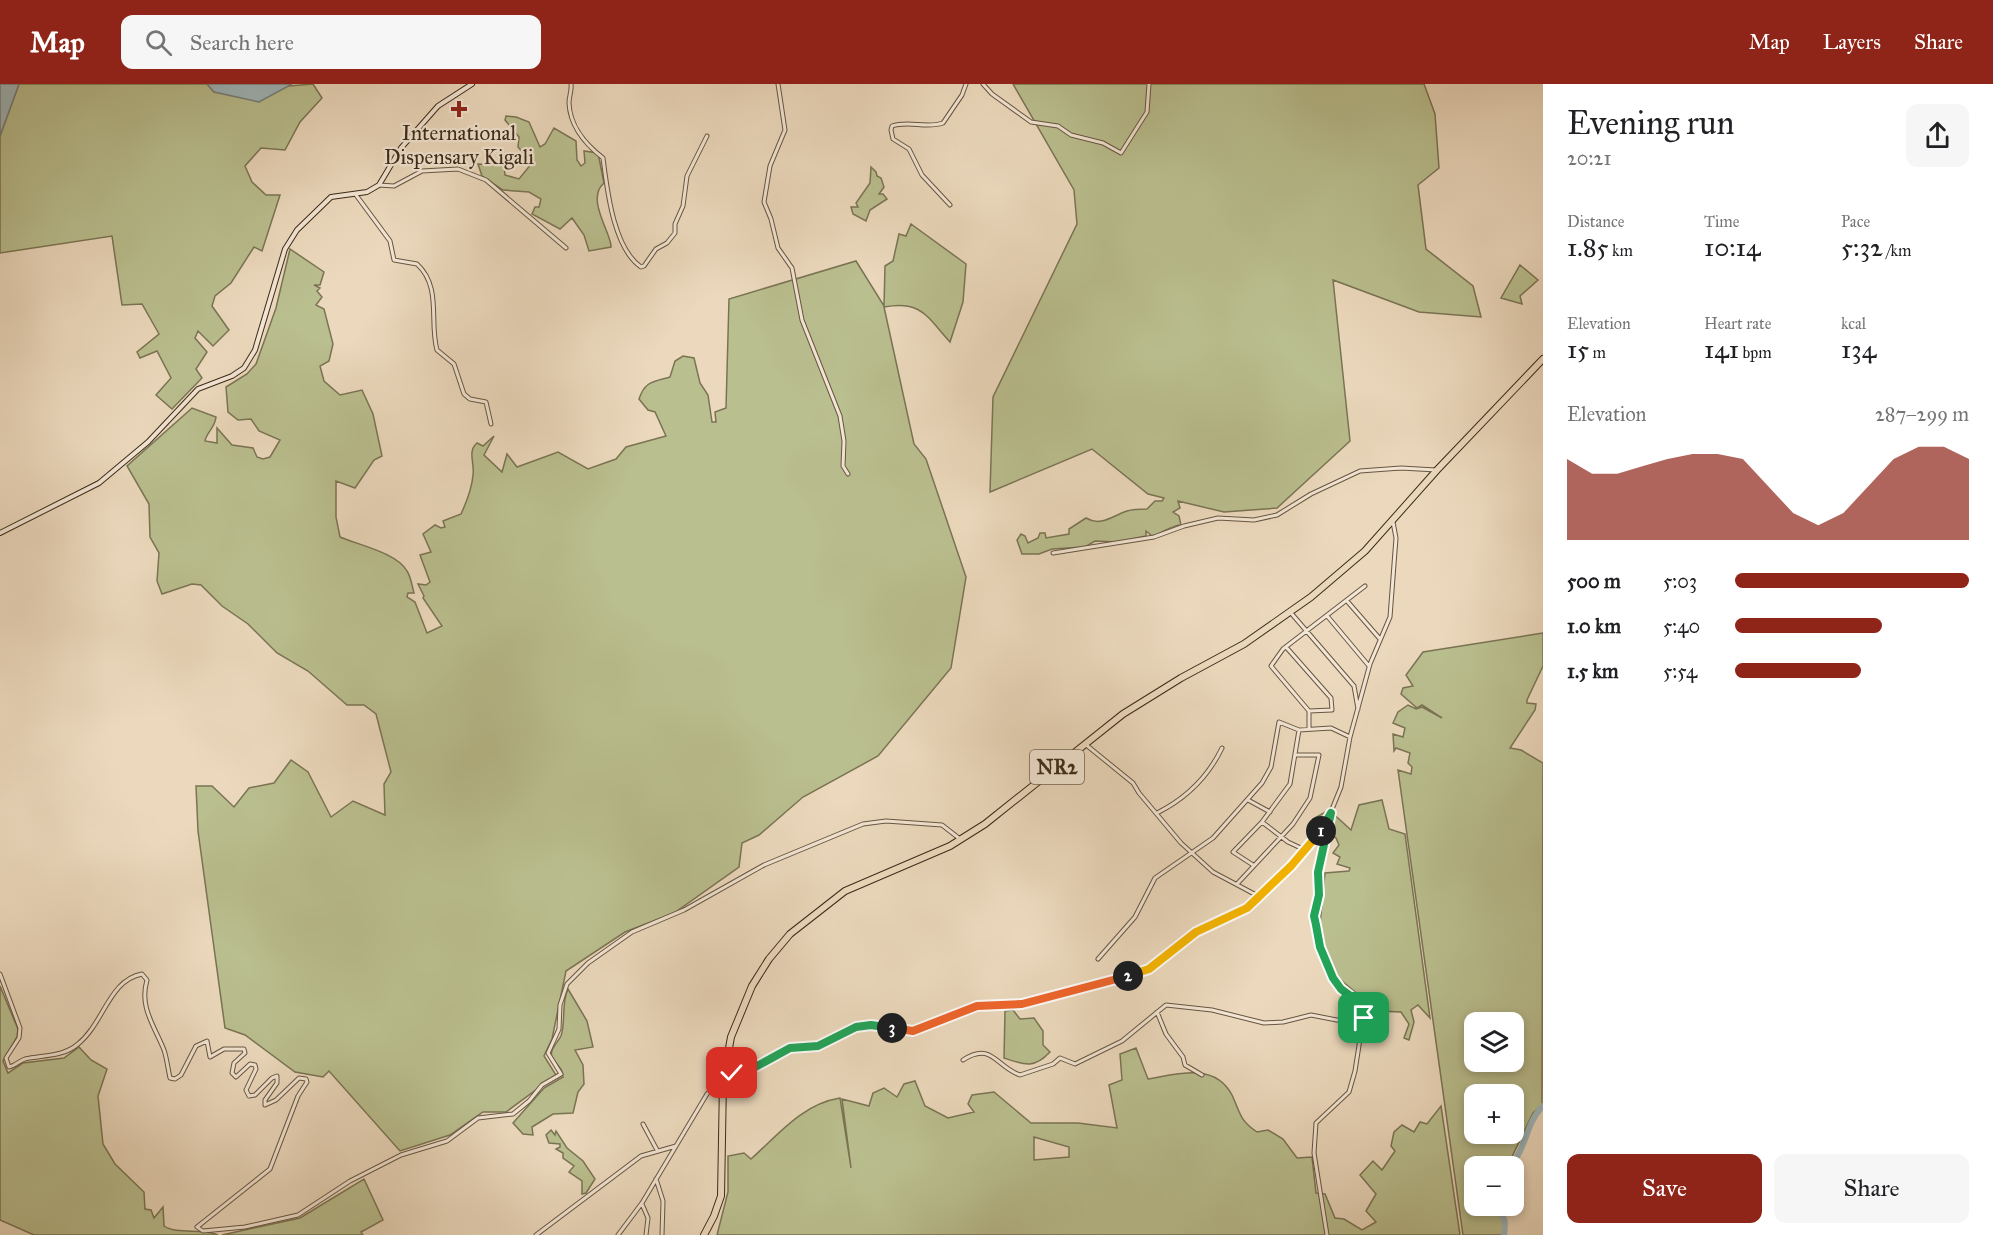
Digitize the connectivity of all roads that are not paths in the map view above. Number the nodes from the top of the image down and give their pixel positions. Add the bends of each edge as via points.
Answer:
1 (472, 84) edge
2 (571, 84) edge
3 (778, 84) edge
4 (966, 84) edge
5 (983, 84) edge
6 (1149, 84) edge
7 (707, 136) dead end
8 (379, 185) junction
9 (356, 195) junction
10 (950, 205) dead end
11 (566, 248) dead end
12 (1543, 359) edge
13 (491, 424) dead end
14 (1437, 470) junction
15 (848, 474) dead end
16 (1392, 520) junction
17 (0, 533) edge
18 (1053, 553) dead end
19 (1365, 586) dead end
20 (1347, 601) junction
21 (1291, 613) junction
22 (1328, 617) junction
23 (1307, 632) junction
24 (1380, 639) junction
25 (1286, 647) junction
26 (1369, 667) junction
27 (1309, 711) junction
28 (1358, 713) junction
29 (1309, 729) junction
30 (1299, 730) junction
31 (1350, 736) junction
32 (1085, 744) junction
33 (1222, 748) dead end
34 (1296, 755) junction
35 (1248, 800) junction
36 (1270, 812) junction
37 (1157, 813) junction
38 (1331, 813) junction
39 (1262, 822) junction
40 (1281, 837) junction
41 (960, 839) junction
42 (1305, 850) junction
43 (1190, 852) junction
44 (1253, 865) junction
45 (1236, 884) junction
46 (1260, 897) junction
47 (1098, 959) dead end
48 (0, 974) edge
49 (1157, 1012) junction
50 (1364, 1018) junction
51 (963, 1060) dead end
52 (1202, 1075) dead end
53 (723, 1084) junction
54 (643, 1124) dead end
55 (676, 1146) junction
56 (657, 1149) junction
57 (656, 1179) junction
58 (642, 1203) junction
59 (536, 1235) edge
60 (618, 1235) edge
61 (646, 1235) edge
62 (662, 1235) edge
63 (704, 1235) edge
64 (1327, 1235) edge

1 - 8 main road via 438,106 401,148
2 - 7 street via 569,105 573,122 586,144 603,158 604,180 621,240 641,267 675,233 687,176
3 - 15 street via 785,134 770,166 764,202 778,248 792,268 802,320 840,416 843,462
4 - 10 street via 943,123 903,123 891,130 893,139 909,149 922,175
5 - 6 street via 1031,122 1058,126 1118,153 1123,152 1147,112
8 - 9 main road
8 - 11 street via 398,184 422,171 458,169 486,180
9 - 13 street via 390,241 394,260 417,264 428,279 437,350 454,364 464,394 486,402
9 - 17 main road via 339,195 326,201 289,242 255,350 244,368 198,389 148,442 99,483
12 - 14 highway, NR2
14 - 16 highway, NR2
14 - 18 street via 1360,471 1277,515 1254,520 1218,518 1154,537
16 - 21 highway, NR2 via 1365,551
16 - 24 street via 1396,529 1391,613
19 - 20 street
20 - 22 street
20 - 24 street
21 - 23 street
21 - 32 highway, NR2 via 1153,694
22 - 23 street
22 - 26 street
23 - 25 street
23 - 28 street via 1354,686
24 - 26 street
25 - 27 street via 1271,666
25 - 27 street via 1331,698 1332,710
26 - 28 street
27 - 29 street
28 - 31 street
29 - 30 street
29 - 31 street via 1331,728
30 - 34 street
30 - 35 street via 1279,722 1271,767
31 - 38 street via 1344,776
32 - 37 street via 1133,783
32 - 41 highway, NR2 via 1001,812
33 - 37 street via 1191,790
34 - 36 street via 1290,784
34 - 40 street via 1319,755 1310,798
35 - 36 street
35 - 43 street via 1213,838
36 - 39 street
37 - 43 street
38 - 42 street
38 - 50 street via 1318,872 1319,895 1314,916 1320,947 1333,978 1365,1007
39 - 40 street
39 - 44 street via 1233,852
40 - 42 street
40 - 44 street
41 - 48 street via 942,825 886,821 863,824 764,866 684,910 632,933 588,963 567,984 560,1005 559,1029 548,1053 561,1074 542,1085 520,1110 507,1116 478,1118 447,1141 401,1155 350,1181 298,1215 246,1227 203,1231 197,1226 270,1169 306,1079 299,1078 265,1106 277,1077 249,1096 246,1090 255,1065 250,1064 239,1076 232,1073 234,1063 246,1053 244,1049 224,1049 210,1057 207,1041 195,1046 181,1075 171,1078 146,1008 143,995 147,980 142,974 119,986 99,1023 78,1045 9,1067 6,1058 19,1038 20,1028
41 - 53 highway, NR2 via 845,891 790,934 769,959 742,1006 731,1037
42 - 46 street
43 - 45 street via 1213,872
43 - 47 street via 1155,879 1135,917
44 - 45 street
45 - 46 street
46 - 53 street via 1241,911 1196,932 1144,971 1030,1002 977,1006 913,1031 882,1025 856,1027 818,1046 790,1048 748,1071 732,1073
49 - 50 street via 1166,1005 1179,1004 1264,1023 1311,1015 1342,1021
49 - 51 street via 1107,1050 1075,1064 1060,1058 1020,1075 987,1053
49 - 52 street via 1185,1065
50 - 64 street via 1349,1092 1316,1123 1314,1152
53 - 55 street via 714,1085 707,1094
53 - 63 highway, NR2 via 721,1196
54 - 56 street
55 - 56 street
55 - 57 street
56 - 59 street via 640,1156
57 - 58 street
57 - 62 street via 663,1202
58 - 60 street
58 - 61 street via 648,1218

